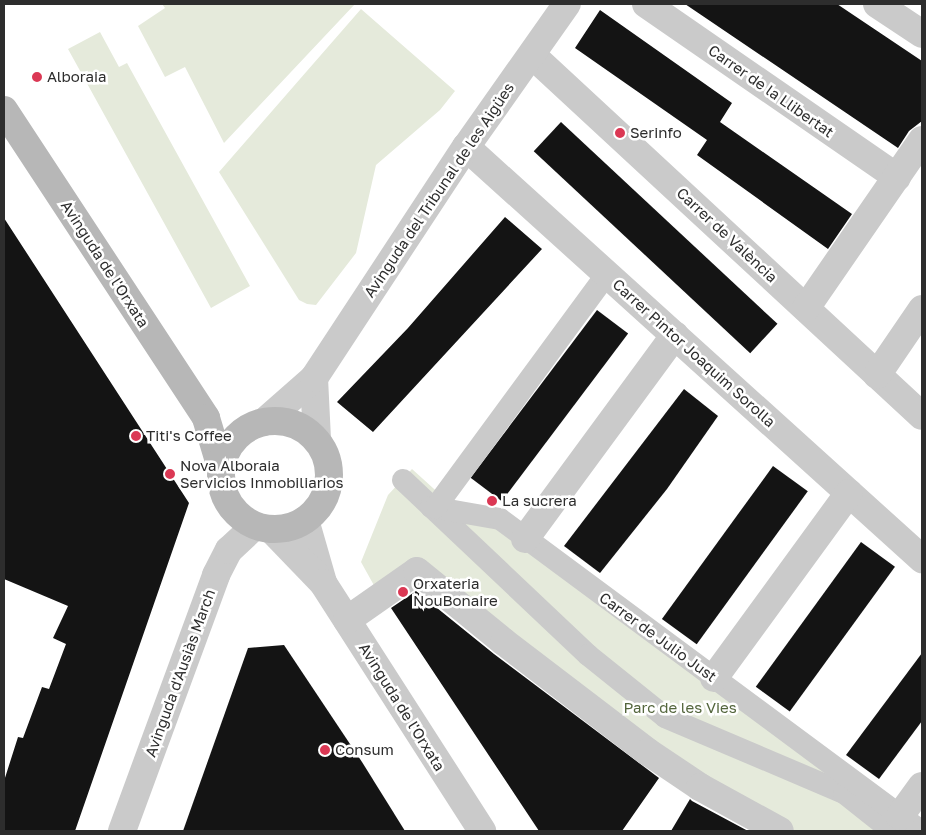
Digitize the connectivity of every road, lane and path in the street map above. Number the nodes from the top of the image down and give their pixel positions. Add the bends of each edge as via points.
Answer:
1 (567, 4) edge
2 (646, 4) edge
3 (877, 4) edge
4 (922, 34) edge
5 (532, 55) junction
6 (4, 110) edge
7 (922, 140) edge
8 (466, 147) junction
9 (897, 177) junction
10 (607, 274) junction
11 (806, 308) junction
12 (922, 309) edge
13 (675, 335) junction
14 (878, 375) junction
15 (314, 378) junction
16 (922, 416) edge
17 (206, 418) junction
18 (255, 426) junction
19 (317, 440) junction
20 (222, 468) junction
21 (403, 480) dead end
22 (850, 493) junction
23 (433, 507) junction
24 (305, 520) junction
25 (263, 528) junction
26 (525, 539) junction
27 (922, 559) edge
28 (323, 582) junction
29 (347, 620) junction
30 (714, 678) junction
31 (922, 786) edge
32 (905, 826) edge
33 (122, 831) edge
34 (482, 831) edge
35 (780, 831) edge

1 - 5 street, Avinguda del Tribunal de les Aigües
2 - 9 street, Carrer de la Llibertat
3 - 4 street
5 - 8 street, Avinguda del Tribunal de les Aigües
5 - 11 street, Carrer de València
6 - 17 main road, Avinguda de l'Orxata
7 - 9 street
8 - 10 street, Carrer Pintor Joaquim Sorolla
8 - 15 street, Avinguda del Tribunal de les Aigües
9 - 11 street
10 - 13 street, Carrer Pintor Joaquim Sorolla
10 - 23 street
11 - 14 street, Carrer de València
12 - 14 street
13 - 22 street, Carrer Pintor Joaquim Sorolla
13 - 26 street
14 - 16 street, Carrer de València
15 - 18 street, Avinguda del Tribunal de les Aigües
15 - 19 street
17 - 18 main road
17 - 20 main road, Avinguda de l'Orxata
18 - 19 main road via 279,421 293,424
18 - 20 main road via 234,439
19 - 24 main road via 326,456 330,474 327,492 319,508
20 - 25 main road via 222,486 228,503 240,516
21 - 23 street
22 - 27 street, Carrer Pintor Joaquim Sorolla
22 - 30 street
23 - 26 street, Carrer de Julio Just via 500,519
23 - 32 street via 588,656 665,717 844,792
24 - 25 main road via 289,528
24 - 28 street, Avinguda de l'Orxata
25 - 28 street, Avinguda de l'Orxata
25 - 33 street, Avinguda d'Ausiàs March via 229,550 216,575
26 - 30 street, Carrer de Julio Just
28 - 29 street, Avinguda de l'Orxata
29 - 34 street, Avinguda de l'Orxata
29 - 35 street via 417,571 648,752 700,787
30 - 32 street, Carrer de Julio Just
31 - 32 street

